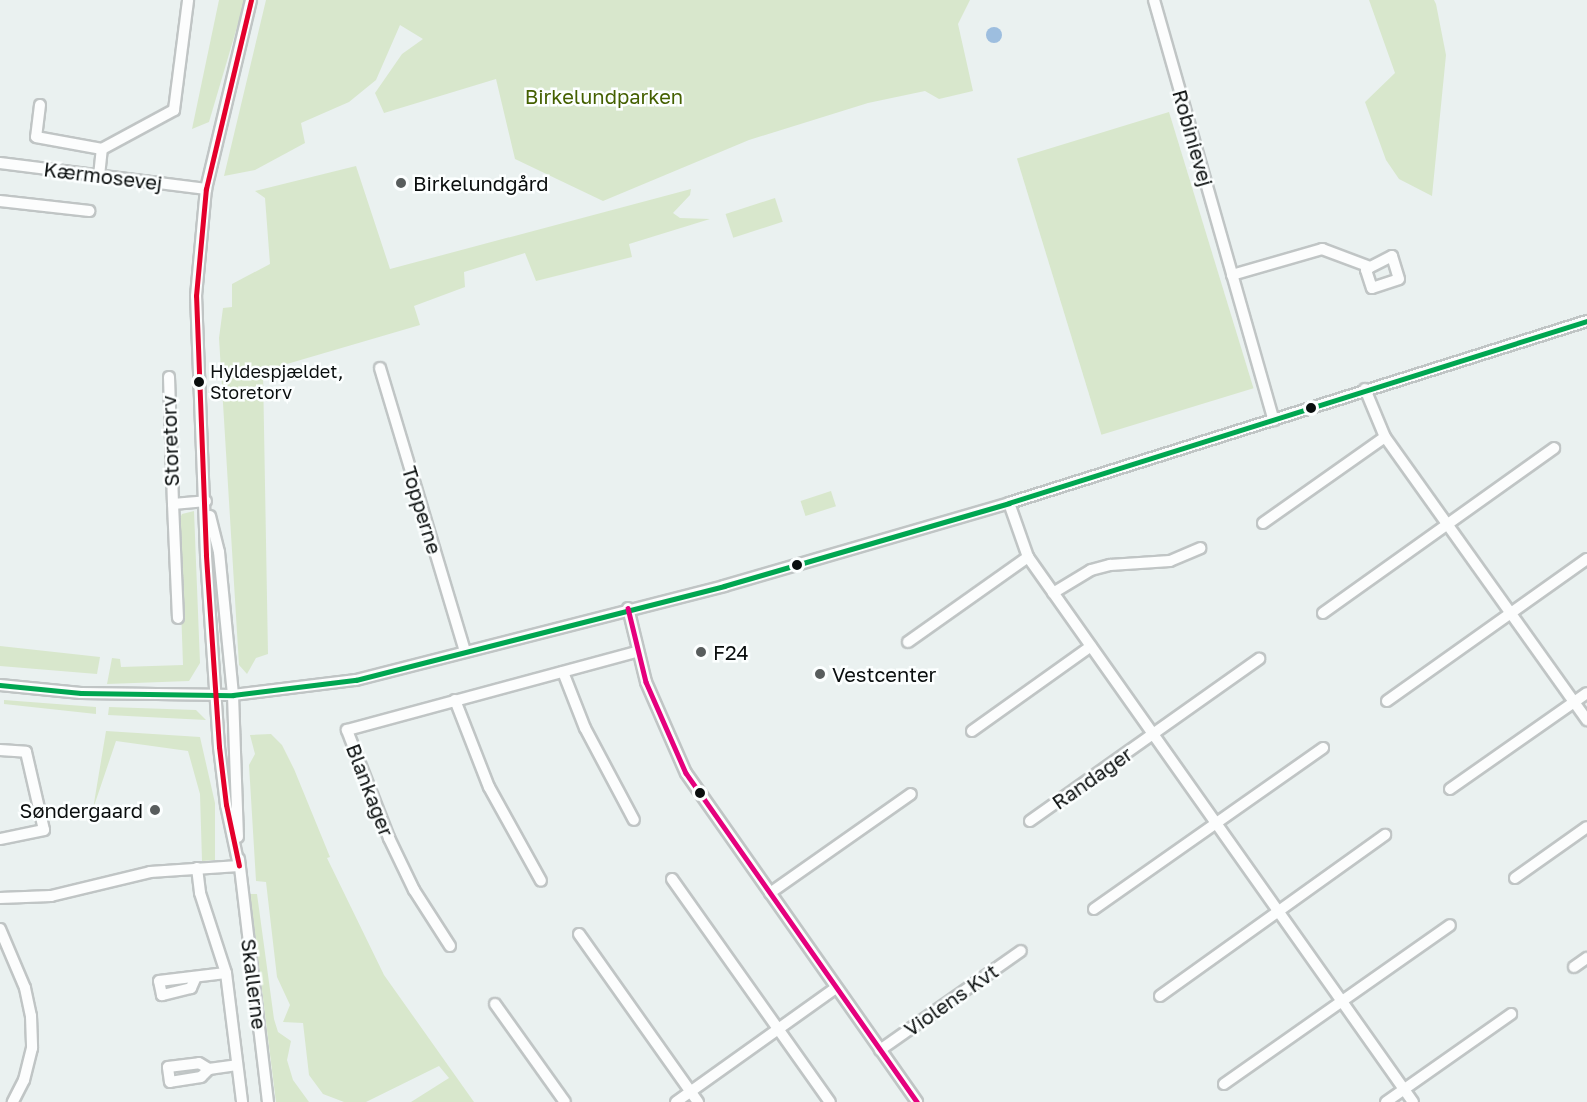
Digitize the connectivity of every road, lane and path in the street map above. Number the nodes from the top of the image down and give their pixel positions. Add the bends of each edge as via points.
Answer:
1 (188, 0) edge
2 (251, 0) edge
3 (1154, 0) edge
4 (40, 105) dead end
5 (102, 149) junction
6 (0, 163) edge
7 (99, 176) junction
8 (206, 189) junction
9 (0, 201) edge
10 (89, 211) dead end
11 (1370, 267) dead end
12 (1232, 275) junction
13 (1587, 321) edge
14 (380, 368) dead end
15 (169, 377) dead end
16 (1365, 389) junction
17 (1274, 420) junction
18 (1385, 437) junction
19 (1554, 448) dead end
20 (206, 501) junction
21 (1009, 503) junction
22 (172, 504) junction
23 (1263, 523) dead end
24 (1448, 523) junction
25 (1200, 548) dead end
26 (1028, 557) junction
27 (1587, 559) edge
28 (1053, 593) junction
29 (628, 608) junction
30 (1323, 613) dead end
31 (1511, 613) junction
32 (178, 618) dead end
33 (909, 642) dead end
34 (1091, 646) junction
35 (465, 652) junction
36 (637, 652) junction
37 (1259, 659) dead end
38 (563, 672) junction
39 (0, 685) edge
40 (1587, 693) edge
41 (216, 695) junction
42 (233, 695) junction
43 (455, 700) junction
44 (1386, 701) dead end
45 (1574, 702) junction
46 (1587, 720) edge
47 (972, 731) dead end
48 (1153, 734) junction
49 (1323, 748) dead end
50 (0, 750) edge
51 (1450, 789) dead end
52 (911, 794) dead end
53 (634, 820) dead end
54 (1030, 821) dead end
55 (1216, 823) junction
56 (1587, 827) edge
57 (1385, 835) dead end
58 (0, 839) edge
59 (239, 866) junction
60 (197, 868) junction
61 (1515, 878) dead end
62 (672, 879) dead end
63 (541, 881) dead end
64 (770, 893) junction
65 (0, 898) edge
66 (1094, 909) dead end
67 (1279, 912) junction
68 (1450, 925) dead end
69 (0, 930) edge
70 (579, 934) dead end
71 (450, 946) dead end
72 (1021, 951) dead end
73 (1587, 958) edge
74 (1574, 967) dead end
75 (226, 973) junction
76 (195, 979) dead end
77 (836, 988) junction
78 (1160, 996) dead end
79 (1342, 1001) junction
80 (495, 1004) dead end
81 (1511, 1014) dead end
82 (778, 1029) junction
83 (880, 1050) junction
84 (237, 1065) junction
85 (209, 1069) dead end
86 (1224, 1084) dead end
87 (1404, 1089) junction
88 (690, 1092) junction
89 (13, 1102) edge
90 (242, 1102) edge
91 (268, 1102) edge
92 (565, 1102) edge
93 (676, 1102) edge
94 (698, 1102) edge
95 (830, 1102) edge
96 (917, 1102) edge
97 (1386, 1102) edge
98 (1413, 1102) edge

1 - 5 street via 174,110 151,126
2 - 8 street
3 - 12 street, Robinievej
4 - 5 street via 36,137
5 - 7 street
6 - 7 street, Kærmosevej
7 - 8 street, Kærmosevej
8 - 20 street via 196,324
9 - 10 street
11 - 12 street via 1322,249
12 - 17 street, Robinievej
13 - 16 street
14 - 35 street, Topperne
15 - 22 street, Storetorv
16 - 17 street
16 - 18 street
17 - 21 street
18 - 23 street
18 - 24 street
19 - 24 street
20 - 22 street, Storetorv
20 - 41 street, Skallerne
20 - 42 street, Skallerne via 219,552
21 - 26 street, Randager
21 - 29 street via 724,586
22 - 32 street, Storetorv
24 - 30 street
24 - 31 street
25 - 28 street via 1170,561 1110,564 1091,570
26 - 28 street, Randager
26 - 33 street
27 - 31 street
28 - 34 street, Randager
29 - 35 street
29 - 36 street
31 - 44 street
31 - 45 street
34 - 47 street
34 - 48 street, Randager
35 - 42 street via 356,680
36 - 38 street, Blankager
36 - 64 street via 655,707 686,773
37 - 48 street, Randager
38 - 43 street, Blankager
38 - 53 street via 585,728
39 - 41 street via 81,693
40 - 45 street
41 - 42 street
41 - 59 street, Skallerne via 226,805
42 - 59 street, Skallerne
43 - 63 street via 494,797
43 - 71 street, Blankager via 347,730 389,838 414,890
45 - 46 street
45 - 51 street
48 - 54 street, Randager
48 - 55 street, Randager
49 - 55 street
50 - 58 street via 26,752 44,830
52 - 64 street
55 - 66 street
55 - 67 street, Randager
56 - 61 street
57 - 67 street
59 - 60 street
59 - 91 street, Skallerne
60 - 65 street via 150,872 29,899
60 - 75 street via 200,893
62 - 82 street
64 - 77 street
67 - 78 street
67 - 79 street, Randager
68 - 79 street
69 - 89 street via 25,988 31,1016 32,1048 24,1080
70 - 88 street
72 - 83 street, Violens Kvt
73 - 74 street
75 - 76 street
75 - 84 street
77 - 82 street
77 - 83 street
79 - 86 street
79 - 87 street, Randager
80 - 92 street
81 - 87 street
82 - 88 street
82 - 95 street
83 - 96 street
84 - 85 street
84 - 90 street
87 - 97 street
87 - 98 street, Randager
88 - 93 street
88 - 94 street

